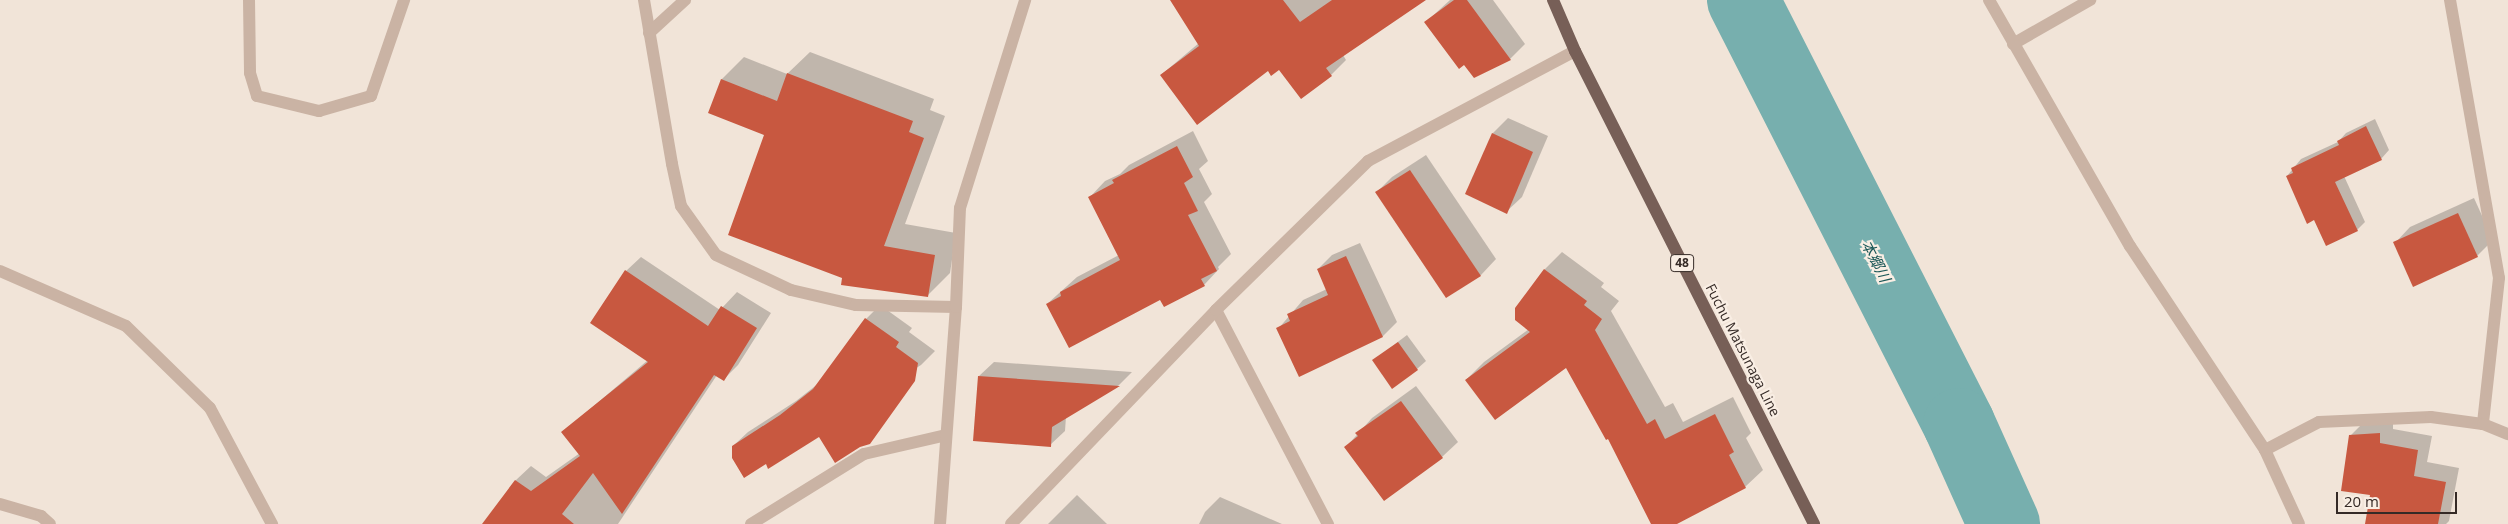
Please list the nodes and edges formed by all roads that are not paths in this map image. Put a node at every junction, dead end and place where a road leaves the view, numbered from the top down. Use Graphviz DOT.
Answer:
graph roads {
  1 [pos="250,0"];
  2 [pos="404,0"];
  3 [pos="644,0"];
  4 [pos="685,0"];
  5 [pos="1025,0"];
  6 [pos="1553,0"];
  7 [pos="1989,0"];
  8 [pos="2090,0"];
  9 [pos="2450,0"];
  10 [pos="650,33"];
  11 [pos="2013,44"];
  12 [pos="1575,51"];
  13 [pos="0,272"];
  14 [pos="956,307"];
  15 [pos="1216,310"];
  16 [pos="2483,424"];
  17 [pos="2508,434"];
  18 [pos="946,435"];
  19 [pos="2265,450"];
  20 [pos="0,504"];
  21 [pos="50,524"];
  22 [pos="272,524"];
  23 [pos="752,524"];
  24 [pos="940,524"];
  25 [pos="1011,524"];
  26 [pos="1328,524"];
  27 [pos="1814,524"];
  28 [pos="2299,524"];
  1 -- 2 [label="street"];
  3 -- 10 [label="street"];
  4 -- 10 [label="street"];
  5 -- 14 [label="street"];
  6 -- 12 [label="main road, Fuchu Matsunaga Line / 48"];
  7 -- 11 [label="street"];
  8 -- 11 [label="street"];
  9 -- 16 [label="street"];
  10 -- 14 [label="street"];
  11 -- 19 [label="street"];
  12 -- 15 [label="street"];
  12 -- 27 [label="main road, Fuchu Matsunaga Line / 48"];
  13 -- 22 [label="street"];
  14 -- 18 [label="street"];
  15 -- 25 [label="street"];
  15 -- 26 [label="street"];
  16 -- 17 [label="street"];
  16 -- 19 [label="street"];
  18 -- 23 [label="street"];
  18 -- 24 [label="street"];
  19 -- 28 [label="street"];
  20 -- 21 [label="street"];
}
